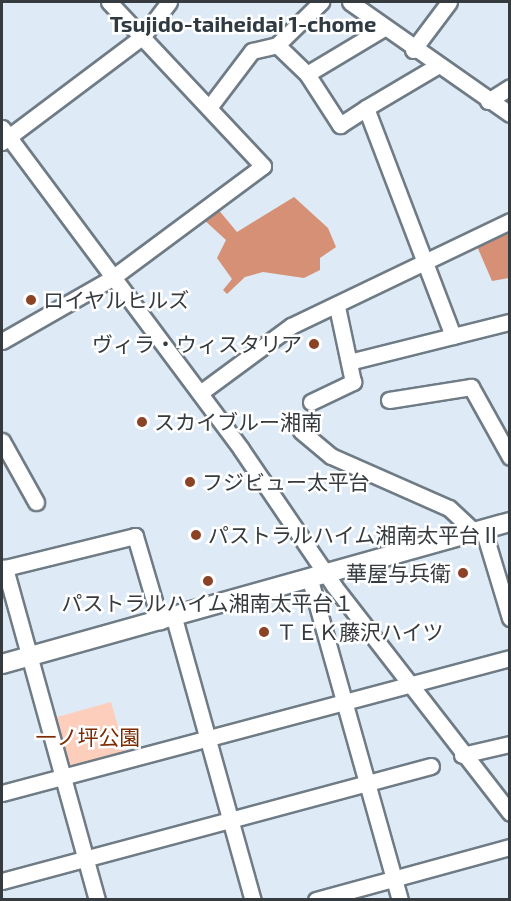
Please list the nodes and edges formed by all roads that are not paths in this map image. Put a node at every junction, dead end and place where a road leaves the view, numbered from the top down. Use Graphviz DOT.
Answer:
graph roads {
  1 [pos="109,2"];
  2 [pos="169,2"];
  3 [pos="321,2"];
  4 [pos="350,2"];
  5 [pos="449,2"];
  6 [pos="384,28"];
  7 [pos="143,36"];
  8 [pos="277,45"];
  9 [pos="413,50"];
  10 [pos="437,66"];
  11 [pos="308,74"];
  12 [pos="510,87"];
  13 [pos="488,101"];
  14 [pos="211,105"];
  15 [pos="366,108"];
  16 [pos="510,114"];
  17 [pos="4,136"];
  18 [pos="510,221"];
  19 [pos="425,260"];
  20 [pos="112,278"];
  21 [pos="337,307"];
  22 [pos="510,322"];
  23 [pos="453,336"];
  24 [pos="2,341"];
  25 [pos="350,362"];
  26 [pos="200,393"];
  27 [pos="389,400"];
  28 [pos="311,402"];
  29 [pos="301,431"];
  30 [pos="2,441"];
  31 [pos="510,457"];
  32 [pos="36,502"];
  33 [pos="510,522"];
  34 [pos="480,533"];
  35 [pos="319,578"];
  36 [pos="510,618"];
  37 [pos="167,620"];
  38 [pos="29,656"];
  39 [pos="510,658"];
  40 [pos="2,664"];
  41 [pos="410,686"];
  42 [pos="344,699"];
  43 [pos="208,736"];
  44 [pos="510,744"];
  45 [pos="462,756"];
  46 [pos="431,766"];
  47 [pos="62,776"];
  48 [pos="368,783"];
  49 [pos="2,792"];
  50 [pos="510,813"];
  51 [pos="231,820"];
  52 [pos="510,847"];
  53 [pos="85,857"];
  54 [pos="395,878"];
  55 [pos="2,881"];
  56 [pos="97,900"];
  57 [pos="254,900"];
  58 [pos="316,900"];
  59 [pos="400,900"];
  1 -- 7 [label="street"];
  2 -- 7 [label="street"];
  3 -- 8 [label="street"];
  4 -- 6 [label="street"];
  5 -- 9 [label="street"];
  6 -- 9 [label="street"];
  6 -- 11 [label="street"];
  7 -- 14 [label="street"];
  7 -- 17 [label="street"];
  8 -- 11 [label="street"];
  8 -- 14 [label="street"];
  9 -- 10 [label="street"];
  10 -- 13 [label="street"];
  10 -- 15 [label="street"];
  11 -- 15 [label="street"];
  12 -- 13 [label="street"];
  13 -- 16 [label="street"];
  14 -- 20 [label="street"];
  15 -- 19 [label="street"];
  17 -- 20 [label="street"];
  18 -- 19 [label="street"];
  19 -- 21 [label="street"];
  19 -- 23 [label="street"];
  20 -- 24 [label="street"];
  20 -- 26 [label="street"];
  21 -- 25 [label="street"];
  21 -- 26 [label="street"];
  22 -- 23 [label="street"];
  23 -- 25 [label="street"];
  25 -- 28 [label="street"];
  26 -- 35 [label="street"];
  27 -- 31 [label="street"];
  29 -- 34 [label="street"];
  30 -- 32 [label="street"];
  33 -- 34 [label="main road"];
  34 -- 35 [label="main road"];
  34 -- 36 [label="street"];
  35 -- 37 [label="main road"];
  35 -- 41 [label="street"];
  35 -- 42 [label="street"];
  37 -- 38 [label="main road"];
  37 -- 38 [label="street"];
  37 -- 43 [label="street"];
  38 -- 40 [label="main road"];
  38 -- 47 [label="street"];
  39 -- 41 [label="street"];
  41 -- 42 [label="street"];
  41 -- 45 [label="street"];
  42 -- 43 [label="street"];
  42 -- 48 [label="street"];
  43 -- 47 [label="street"];
  43 -- 51 [label="street"];
  44 -- 45 [label="street"];
  45 -- 50 [label="street"];
  46 -- 48 [label="street"];
  47 -- 49 [label="street"];
  47 -- 53 [label="street"];
  48 -- 51 [label="street"];
  48 -- 54 [label="street"];
  51 -- 53 [label="street"];
  51 -- 57 [label="street"];
  52 -- 54 [label="street"];
  53 -- 55 [label="street"];
  53 -- 56 [label="street"];
  54 -- 58 [label="street"];
  54 -- 59 [label="street"];
}
